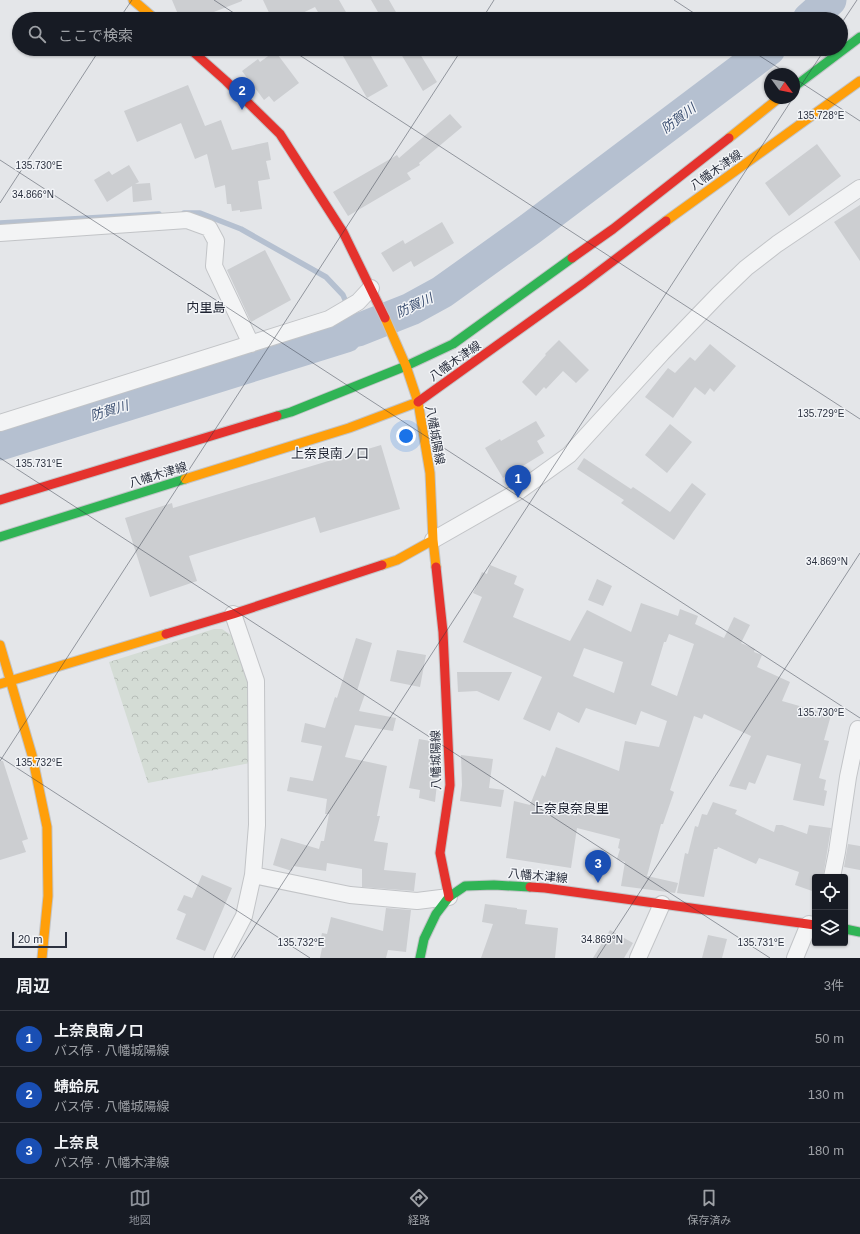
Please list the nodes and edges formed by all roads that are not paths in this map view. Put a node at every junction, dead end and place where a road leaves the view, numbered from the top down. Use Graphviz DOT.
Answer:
graph roads {
  1 [pos="133,0"];
  2 [pos="147,12"];
  3 [pos="860,37"];
  4 [pos="848,46"];
  5 [pos="198,56"];
  6 [pos="835,56"];
  7 [pos="860,81"];
  8 [pos="800,82"];
  9 [pos="772,104"];
  10 [pos="860,188"];
  11 [pos="0,233"];
  12 [pos="371,288"];
  13 [pos="251,344"];
  14 [pos="406,366"];
  15 [pos="418,402"];
  16 [pos="0,423"];
  17 [pos="12,497"];
  18 [pos="0,500"];
  19 [pos="0,506"];
  20 [pos="0,537"];
  21 [pos="433,540"];
  22 [pos="233,614"];
  23 [pos="0,646"];
  24 [pos="10,680"];
  25 [pos="0,684"];
  26 [pos="860,730"];
  27 [pos="833,874"];
  28 [pos="253,875"];
  29 [pos="449,897"];
  30 [pos="662,904"];
  31 [pos="812,924"];
  32 [pos="848,930"];
  33 [pos="860,932"];
  34 [pos="42,958"];
  35 [pos="222,958"];
  36 [pos="420,958"];
  37 [pos="638,958"];
  38 [pos="795,958"];
  1 -- 2 [label="main road"];
  3 -- 4 [label="main road"];
  5 -- 12 [label="main road, 八幡城陽線"];
  6 -- 8 [label="main road"];
  7 -- 15 [label="main road, 八幡木津線"];
  9 -- 14 [label="main road, 八幡木津線"];
  10 -- 21 [label="street"];
  11 -- 13 [label="street"];
  12 -- 13 [label="street"];
  12 -- 14 [label="main road, 八幡城陽線"];
  13 -- 16 [label="street"];
  14 -- 15 [label="main road, 八幡城陽線"];
  14 -- 17 [label="main road, 八幡木津線"];
  15 -- 20 [label="main road, 八幡木津線"];
  15 -- 21 [label="main road, 八幡城陽線"];
  17 -- 18 [label="main road, 八幡木津線"];
  17 -- 19 [label="main road"];
  21 -- 22 [label="main road"];
  21 -- 29 [label="main road, 八幡城陽線"];
  22 -- 24 [label="main road"];
  22 -- 28 [label="street"];
  23 -- 24 [label="main road"];
  24 -- 25 [label="main road"];
  24 -- 34 [label="main road"];
  26 -- 27 [label="street"];
  28 -- 29 [label="street"];
  28 -- 35 [label="street"];
  29 -- 30 [label="main road, 八幡木津線"];
  29 -- 36 [label="main road, 八幡木津線"];
  30 -- 31 [label="main road, 八幡木津線"];
  30 -- 37 [label="street"];
  31 -- 38 [label="street"];
  32 -- 33 [label="main road"];
}
